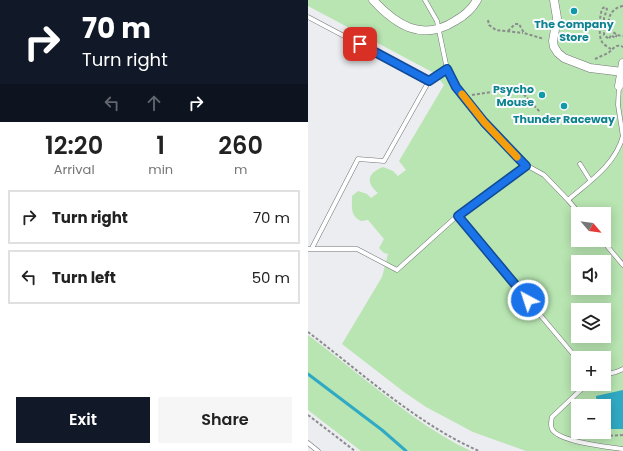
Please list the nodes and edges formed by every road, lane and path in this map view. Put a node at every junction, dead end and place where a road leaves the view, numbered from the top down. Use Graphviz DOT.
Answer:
graph roads {
  1 [pos="373,0"];
  2 [pos="425,0"];
  3 [pos="477,0"];
  4 [pos="554,0"];
  5 [pos="623,6"];
  6 [pos="308,17"];
  7 [pos="488,20"];
  8 [pos="438,29"];
  9 [pos="508,31"];
  10 [pos="524,34"];
  11 [pos="618,35"];
  12 [pos="623,36"];
  13 [pos="553,41"];
  14 [pos="623,47"];
  15 [pos="611,49"];
  16 [pos="623,63"];
  17 [pos="583,65"];
  18 [pos="447,69"];
  19 [pos="622,72"];
  20 [pos="429,81"];
  21 [pos="619,86"];
  22 [pos="465,97"];
  23 [pos="540,112"];
  24 [pos="623,137"];
  25 [pos="618,151"];
  26 [pos="623,154"];
  27 [pos="580,164"];
  28 [pos="526,166"];
  29 [pos="590,180"];
  30 [pos="568,200"];
  31 [pos="574,207"];
  32 [pos="458,216"];
  33 [pos="608,247"];
  34 [pos="310,248"];
  35 [pos="623,265"];
  36 [pos="308,332"];
  37 [pos="571,352"];
  38 [pos="623,369"];
  39 [pos="611,373"];
  40 [pos="579,391"];
  41 [pos="308,415"];
  42 [pos="623,435"];
  43 [pos="611,436"];
  44 [pos="308,443"];
  45 [pos="623,449"];
  46 [pos="318,451"];
  47 [pos="355,451"];
  48 [pos="479,451"];
  1 -- 8 [label="street"];
  2 -- 8 [label="lane"];
  3 -- 8 [label="street"];
  4 -- 13 [label="street"];
  5 -- 11 [label="path"];
  6 -- 20 [label="lane"];
  7 -- 9 [label="path"];
  8 -- 18 [label="lane"];
  9 -- 10 [label="path"];
  9 -- 10 [label="path"];
  10 -- 13 [label="path"];
  11 -- 12 [label="path"];
  11 -- 15 [label="path"];
  13 -- 17 [label="street"];
  14 -- 15 [label="path"];
  15 -- 17 [label="path"];
  16 -- 19 [label="street"];
  17 -- 19 [label="street"];
  18 -- 20 [label="lane"];
  18 -- 22 [label="lane"];
  19 -- 21 [label="street"];
  20 -- 34 [label="lane"];
  21 -- 24 [label="lane"];
  22 -- 23 [label="path"];
  22 -- 28 [label="lane"];
  24 -- 25 [label="lane"];
  25 -- 26 [label="lane"];
  25 -- 29 [label="lane"];
  27 -- 29 [label="lane"];
  28 -- 30 [label="lane"];
  28 -- 32 [label="lane"];
  29 -- 30 [label="lane"];
  30 -- 31 [label="lane"];
  32 -- 34 [label="lane"];
  32 -- 37 [label="lane"];
  33 -- 35 [label="lane"];
  36 -- 48 [label="path"];
  38 -- 39 [label="lane"];
  40 -- 45 [label="lane"];
  41 -- 47 [label="path"];
  42 -- 43 [label="path"];
  44 -- 46 [label="lane"];
}
